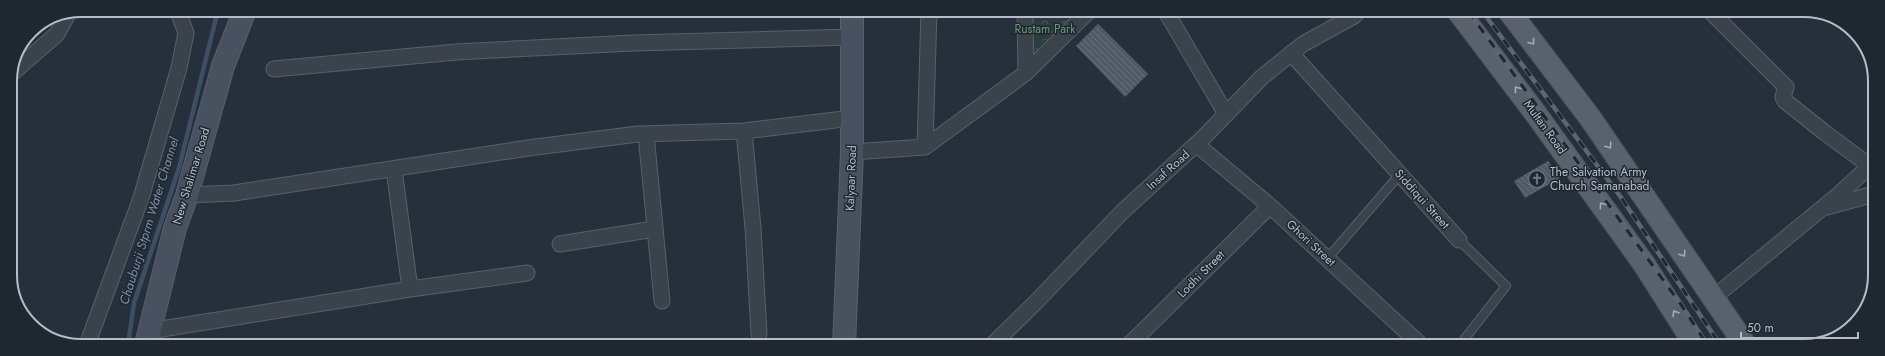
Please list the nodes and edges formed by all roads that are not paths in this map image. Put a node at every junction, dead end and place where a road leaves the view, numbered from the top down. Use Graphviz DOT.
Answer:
graph roads {
  1 [pos="180,17"];
  2 [pos="242,17"];
  3 [pos="852,17"];
  4 [pos="929,17"];
  5 [pos="1025,17"];
  6 [pos="1083,17"];
  7 [pos="1168,17"];
  8 [pos="1352,17"];
  9 [pos="1463,17"];
  10 [pos="1514,17"];
  11 [pos="1716,17"];
  12 [pos="65,19"];
  13 [pos="853,37"];
  14 [pos="1291,53"];
  15 [pos="19,67"];
  16 [pos="274,69"];
  17 [pos="1026,73"];
  18 [pos="1226,114"];
  19 [pos="852,118"];
  20 [pos="744,131"];
  21 [pos="646,134"];
  22 [pos="1196,144"];
  23 [pos="925,147"];
  24 [pos="852,152"];
  25 [pos="1868,161"];
  26 [pos="1868,168"];
  27 [pos="394,169"];
  28 [pos="1400,174"];
  29 [pos="187,195"];
  30 [pos="1868,196"];
  31 [pos="1270,206"];
  32 [pos="1822,208"];
  33 [pos="654,230"];
  34 [pos="1459,240"];
  35 [pos="560,244"];
  36 [pos="1327,259"];
  37 [pos="527,273"];
  38 [pos="410,289"];
  39 [pos="1713,298"];
  40 [pos="662,301"];
  41 [pos="759,334"];
  42 [pos="148,338"];
  43 [pos="89,339"];
  44 [pos="844,339"];
  45 [pos="997,339"];
  46 [pos="1135,339"];
  47 [pos="1414,339"];
  48 [pos="1464,339"];
  49 [pos="1692,339"];
  50 [pos="1741,339"];
  1 -- 43 [label="street"];
  2 -- 29 [label="street, New Shalimar Road"];
  3 -- 13 [label="street, Kalyaar Road"];
  4 -- 23 [label="street"];
  5 -- 17 [label="street"];
  6 -- 17 [label="street"];
  7 -- 18 [label="street"];
  8 -- 14 [label="street, Insaf Road"];
  49 -- 9 [label="main road, Multan Road, one-way"];
  10 -- 39 [label="main road, one-way"];
  11 -- 25 [label="street"];
  12 -- 15 [label="street"];
  13 -- 16 [label="street"];
  13 -- 19 [label="street, Kalyaar Road"];
  14 -- 18 [label="street, Insaf Road"];
  14 -- 28 [label="street, Siddiqui Street"];
  17 -- 23 [label="street"];
  18 -- 22 [label="street, Insaf Road"];
  19 -- 20 [label="street"];
  19 -- 24 [label="street, Kalyaar Road"];
  20 -- 21 [label="street"];
  20 -- 41 [label="street"];
  21 -- 27 [label="street"];
  21 -- 33 [label="street"];
  22 -- 31 [label="street, Ghori Street"];
  22 -- 45 [label="street, Insaf Road"];
  23 -- 24 [label="street"];
  24 -- 44 [label="street, Kalyaar Road"];
  26 -- 32 [label="street"];
  27 -- 29 [label="street"];
  27 -- 38 [label="street"];
  28 -- 34 [label="street, Siddiqui Street"];
  28 -- 36 [label="lane"];
  29 -- 42 [label="street, New Shalimar Road"];
  30 -- 32 [label="street"];
  31 -- 36 [label="street, Ghori Street"];
  31 -- 46 [label="street, Lodhi Street"];
  32 -- 39 [label="street"];
  33 -- 35 [label="street"];
  33 -- 40 [label="street"];
  34 -- 48 [label="lane, Siddiqui Street"];
  36 -- 47 [label="street, Ghori Street"];
  37 -- 38 [label="street"];
  38 -- 42 [label="street"];
  39 -- 50 [label="main road"];
}
